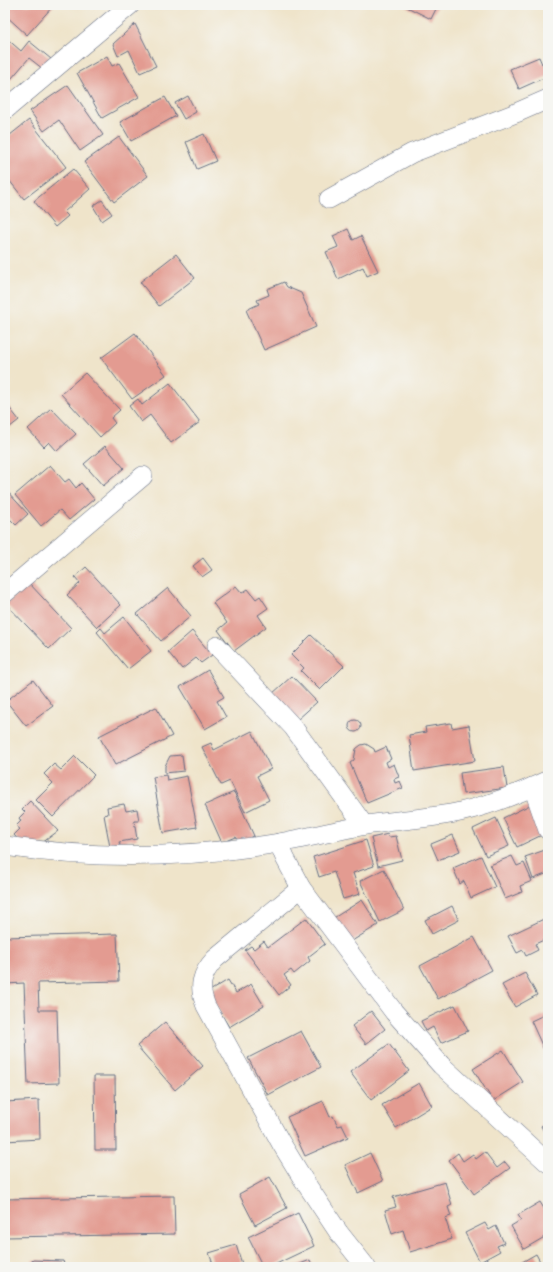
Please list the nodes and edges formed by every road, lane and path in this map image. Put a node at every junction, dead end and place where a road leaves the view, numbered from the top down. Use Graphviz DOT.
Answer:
graph roads {
  1 [pos="130,5"];
  2 [pos="548,99"];
  3 [pos="5,110"];
  4 [pos="329,199"];
  5 [pos="143,476"];
  6 [pos="5,593"];
  7 [pos="217,646"];
  8 [pos="540,783"];
  9 [pos="364,825"];
  10 [pos="548,830"];
  11 [pos="279,843"];
  12 [pos="5,846"];
  13 [pos="300,888"];
  14 [pos="548,1163"];
  15 [pos="366,1267"];
  1 -- 3 [label="street"];
  2 -- 4 [label="street"];
  5 -- 6 [label="street"];
  7 -- 9 [label="street"];
  8 -- 9 [label="street"];
  8 -- 10 [label="street"];
  9 -- 11 [label="street"];
  11 -- 12 [label="street"];
  11 -- 13 [label="street"];
  13 -- 14 [label="street"];
  13 -- 15 [label="street"];
}
